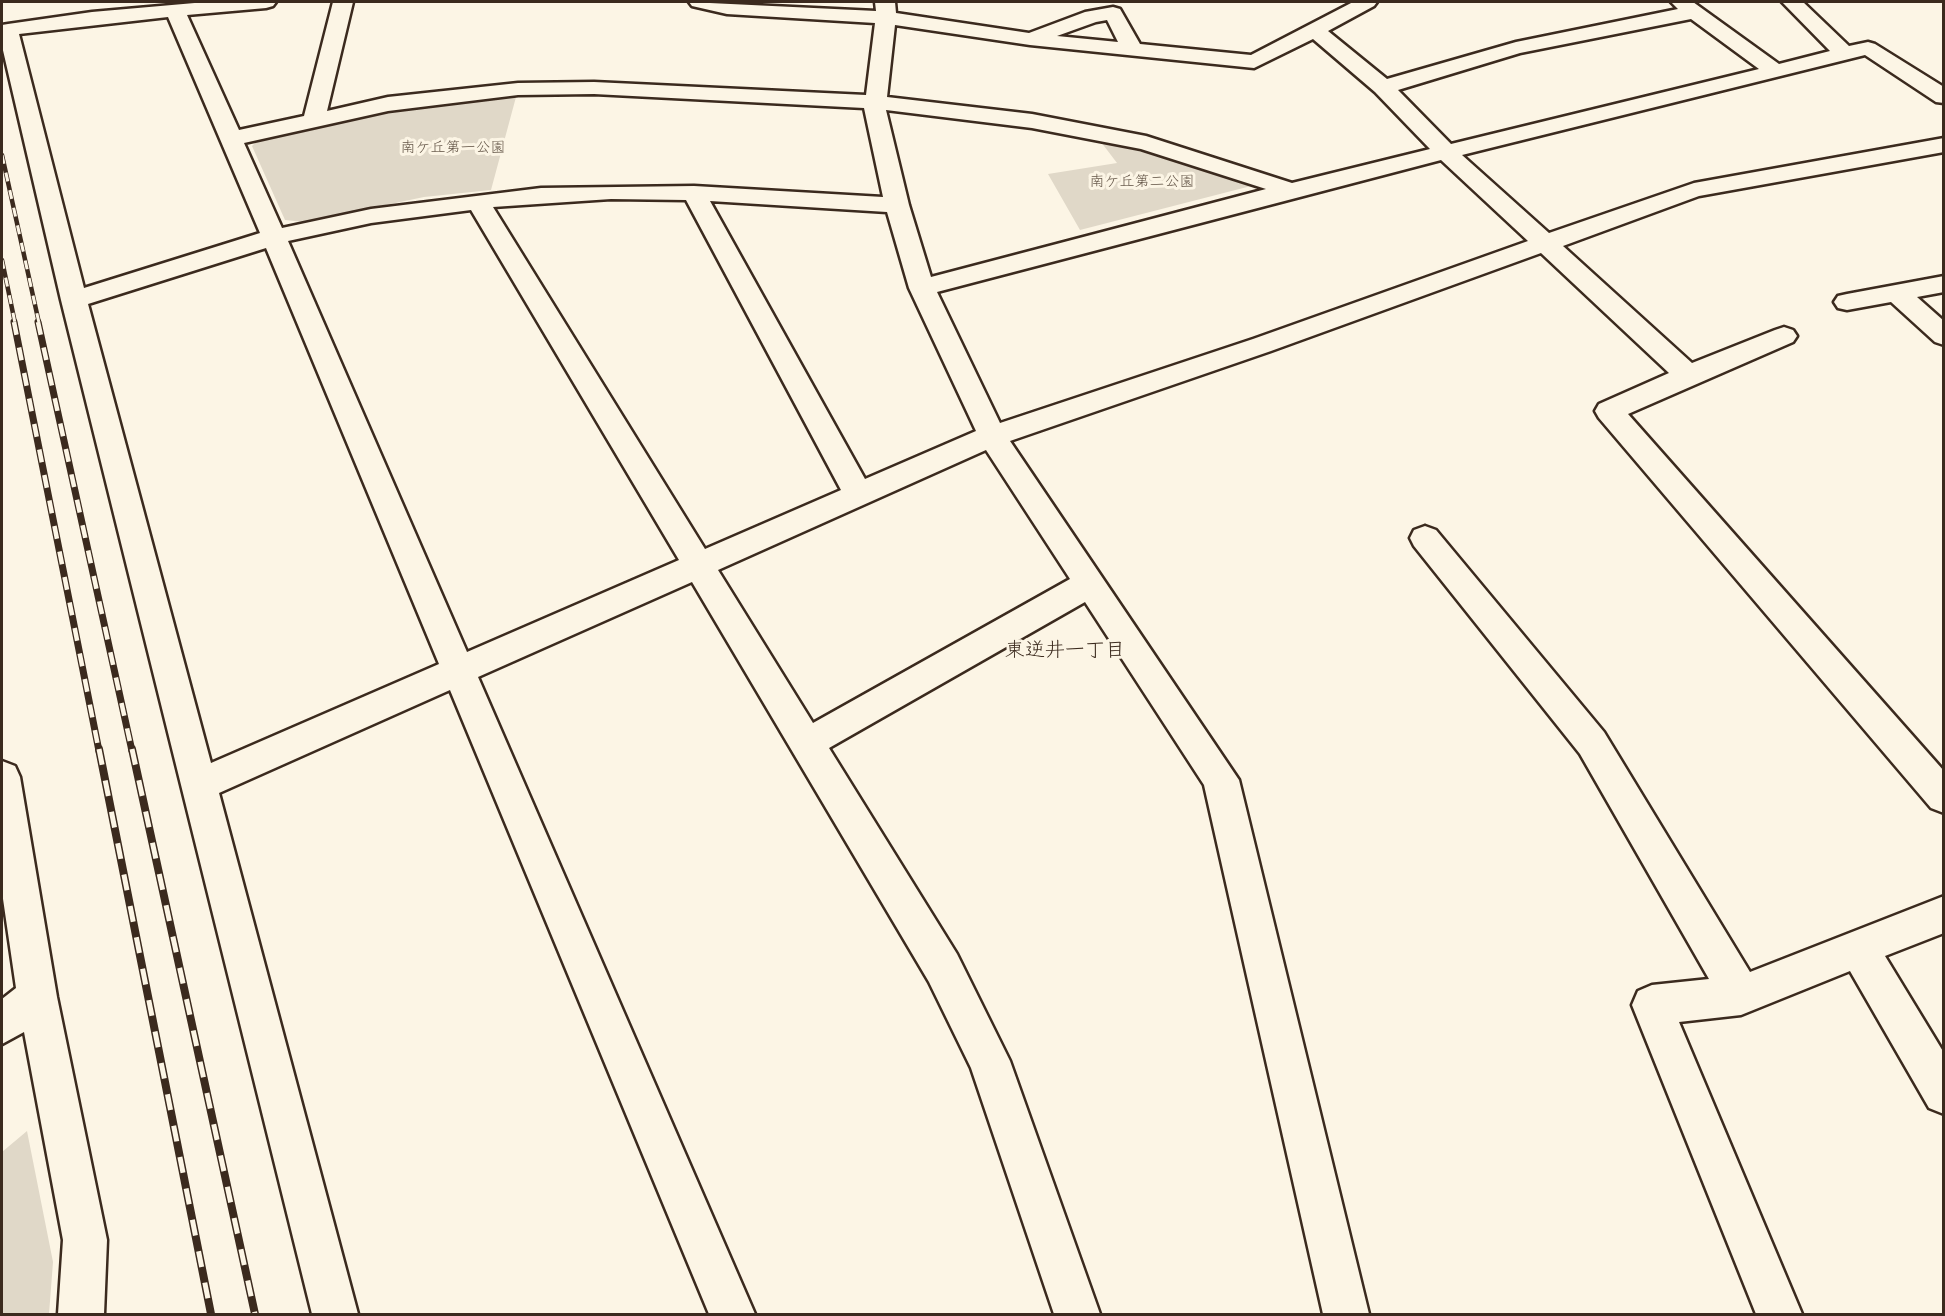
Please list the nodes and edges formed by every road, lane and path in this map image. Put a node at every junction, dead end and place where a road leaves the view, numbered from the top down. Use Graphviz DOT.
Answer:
graph roads {
  1 [pos="266,2"];
  2 [pos="343,2"];
  3 [pos="699,2"];
  4 [pos="1367,2"];
  5 [pos="1792,2"];
  6 [pos="735,5"];
  7 [pos="1687,7"];
  8 [pos="886,10"];
  9 [pos="176,12"];
  10 [pos="1314,30"];
  11 [pos="1030,39"];
  12 [pos="1132,49"];
  13 [pos="1845,54"];
  14 [pos="1778,72"];
  15 [pos="1383,87"];
  16 [pos="1944,98"];
  17 [pos="875,102"];
  18 [pos="314,120"];
  19 [pos="231,140"];
  20 [pos="1944,145"];
  21 [pos="1447,153"];
  22 [pos="1291,190"];
  23 [pos="694,193"];
  24 [pos="478,202"];
  25 [pos="897,205"];
  26 [pos="274,237"];
  27 [pos="1544,244"];
  28 [pos="1944,284"];
  29 [pos="922,288"];
  30 [pos="1897,293"];
  31 [pos="74,300"];
  32 [pos="1846,302"];
  33 [pos="1784,336"];
  34 [pos="1944,336"];
  35 [pos="1688,375"];
  36 [pos="992,436"];
  37 [pos="858,494"];
  38 [pos="1425,538"];
  39 [pos="697,564"];
  40 [pos="1089,584"];
  41 [pos="458,669"];
  42 [pos="806,744"];
  43 [pos="200,784"];
  44 [pos="1944,796"];
  45 [pos="3,800"];
  46 [pos="1944,914"];
  47 [pos="1858,947"];
  48 [pos="1741,995"];
  49 [pos="36,997"];
  50 [pos="2,1024"];
  51 [pos="1944,1093"];
  52 [pos="81,1314"];
  53 [pos="335,1314"];
  54 [pos="732,1314"];
  55 [pos="1077,1314"];
  56 [pos="1346,1314"];
  57 [pos="1779,1314"];
  1 -- 9 [label="street"];
  2 -- 18 [label="street"];
  3 -- 6 [label="street"];
  4 -- 10 [label="street"];
  5 -- 13 [label="street"];
  6 -- 8 [label="street"];
  7 -- 14 [label="street"];
  7 -- 15 [label="street"];
  8 -- 11 [label="street"];
  8 -- 17 [label="street"];
  9 -- 19 [label="street"];
  9 -- 31 [label="street"];
  10 -- 12 [label="street"];
  10 -- 15 [label="street"];
  11 -- 12 [label="street"];
  11 -- 12 [label="street"];
  13 -- 14 [label="street"];
  13 -- 16 [label="street"];
  14 -- 21 [label="street"];
  15 -- 21 [label="street"];
  17 -- 18 [label="street"];
  17 -- 22 [label="street"];
  17 -- 25 [label="street"];
  18 -- 19 [label="street"];
  19 -- 26 [label="street"];
  20 -- 27 [label="street"];
  21 -- 22 [label="street"];
  21 -- 27 [label="street"];
  22 -- 29 [label="street"];
  23 -- 24 [label="street"];
  23 -- 25 [label="street"];
  23 -- 37 [label="street"];
  24 -- 26 [label="street"];
  24 -- 39 [label="street"];
  25 -- 29 [label="street"];
  26 -- 31 [label="street"];
  26 -- 41 [label="street"];
  27 -- 35 [label="street"];
  27 -- 36 [label="street"];
  28 -- 30 [label="street"];
  29 -- 36 [label="street"];
  30 -- 32 [label="street"];
  30 -- 34 [label="street"];
  31 -- 43 [label="street"];
  33 -- 35 [label="street"];
  35 -- 44 [label="street"];
  36 -- 37 [label="street"];
  36 -- 40 [label="street"];
  37 -- 39 [label="street"];
  38 -- 48 [label="street"];
  39 -- 41 [label="street"];
  39 -- 42 [label="street"];
  40 -- 42 [label="street"];
  40 -- 56 [label="street"];
  41 -- 43 [label="street"];
  41 -- 54 [label="street"];
  42 -- 55 [label="street"];
  43 -- 53 [label="street"];
  45 -- 49 [label="street"];
  46 -- 47 [label="street"];
  47 -- 48 [label="street"];
  47 -- 51 [label="street"];
  48 -- 57 [label="street"];
  49 -- 50 [label="street"];
  49 -- 52 [label="street"];
}
